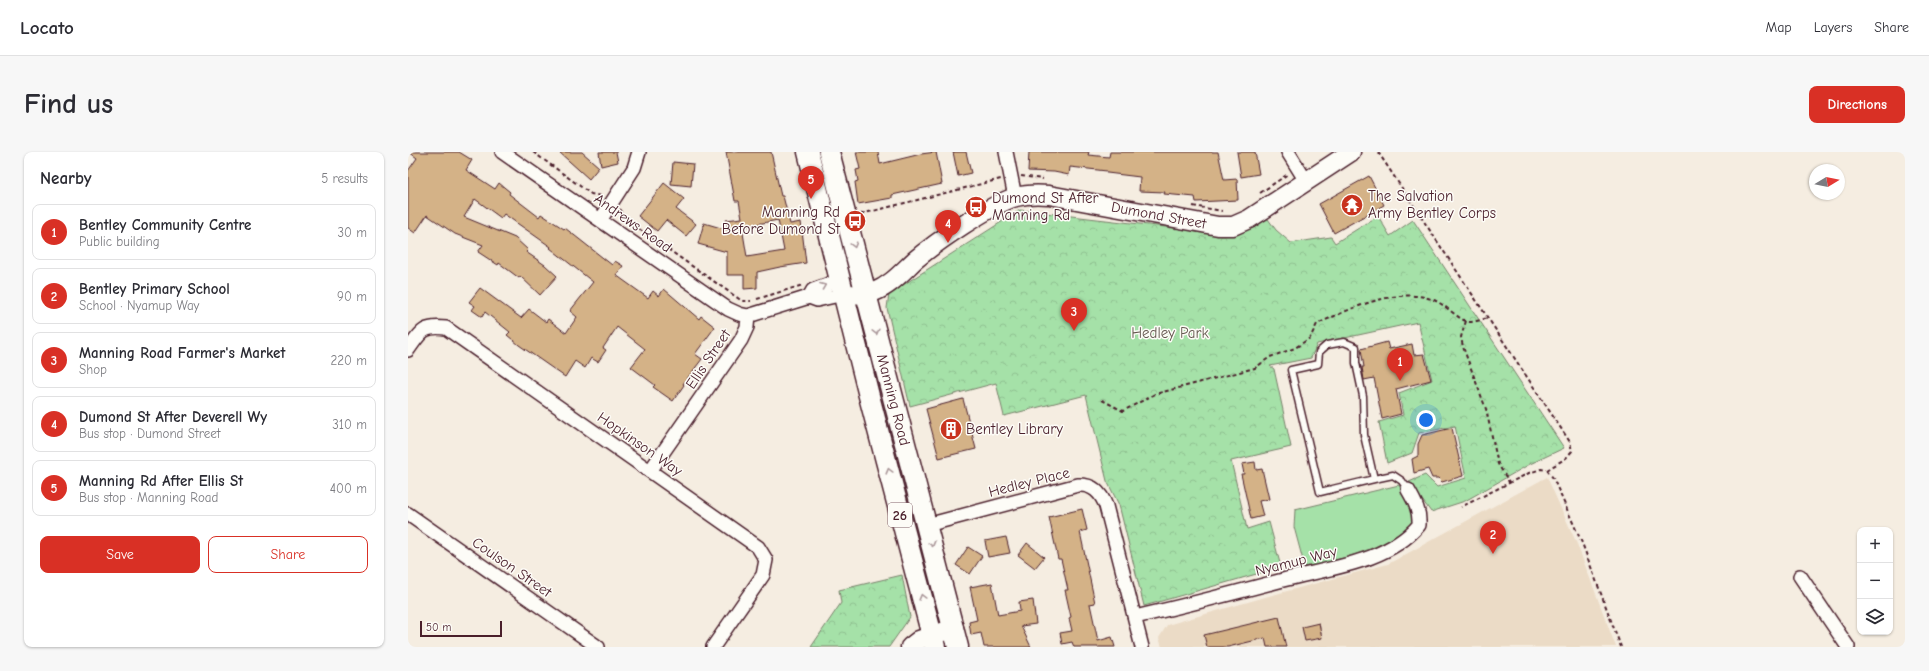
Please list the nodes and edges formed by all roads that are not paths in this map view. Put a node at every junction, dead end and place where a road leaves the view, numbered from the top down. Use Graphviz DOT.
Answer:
graph roads {
  1 [pos="502,152"];
  2 [pos="639,152"];
  3 [pos="808,152"];
  4 [pos="829,152"];
  5 [pos="1006,152"];
  6 [pos="1288,152"];
  7 [pos="1351,152"];
  8 [pos="1306,181"];
  9 [pos="1015,197"];
  10 [pos="600,219"];
  11 [pos="842,287"];
  12 [pos="865,288"];
  13 [pos="748,316"];
  14 [pos="408,350"];
  15 [pos="650,471"];
  16 [pos="1374,479"];
  17 [pos="1408,490"];
  18 [pos="408,514"];
  19 [pos="927,525"];
  20 [pos="1800,576"];
  21 [pos="1135,617"];
  22 [pos="947,641"];
  23 [pos="598,647"];
  24 [pos="713,647"];
  25 [pos="910,647"];
  26 [pos="1142,647"];
  27 [pos="1848,647"];
  1 -- 10 [label="street, Andrews Road"];
  2 -- 10 [label="street"];
  3 -- 11 [label="main road, Manning Road / 26"];
  4 -- 12 [label="main road, Manning Road / 26, one-way"];
  5 -- 9 [label="street"];
  6 -- 8 [label="street"];
  7 -- 8 [label="street, Dumond Street"];
  8 -- 9 [label="street, Dumond Street"];
  9 -- 12 [label="street, Dumond Street"];
  10 -- 13 [label="street, Andrews Road"];
  11 -- 12 [label="street, Dumond Street"];
  11 -- 13 [label="street"];
  22 -- 11 [label="main road, Manning Road / 26, one-way"];
  12 -- 19 [label="main road, Manning Road / 26, one-way"];
  13 -- 15 [label="street, Ellis Street"];
  14 -- 15 [label="street, Hopkinson Way"];
  15 -- 24 [label="street, Hopkinson Way"];
  16 -- 16 [label="lane"];
  16 -- 17 [label="lane"];
  17 -- 21 [label="street, Nyamup Way"];
  18 -- 23 [label="street, Coulson Street"];
  19 -- 21 [label="street, Hedley Place"];
  19 -- 22 [label="main road, Manning Road / 26, one-way"];
  20 -- 27 [label="street"];
  21 -- 26 [label="street, Hedley Place"];
  22 -- 25 [label="street"];
}
